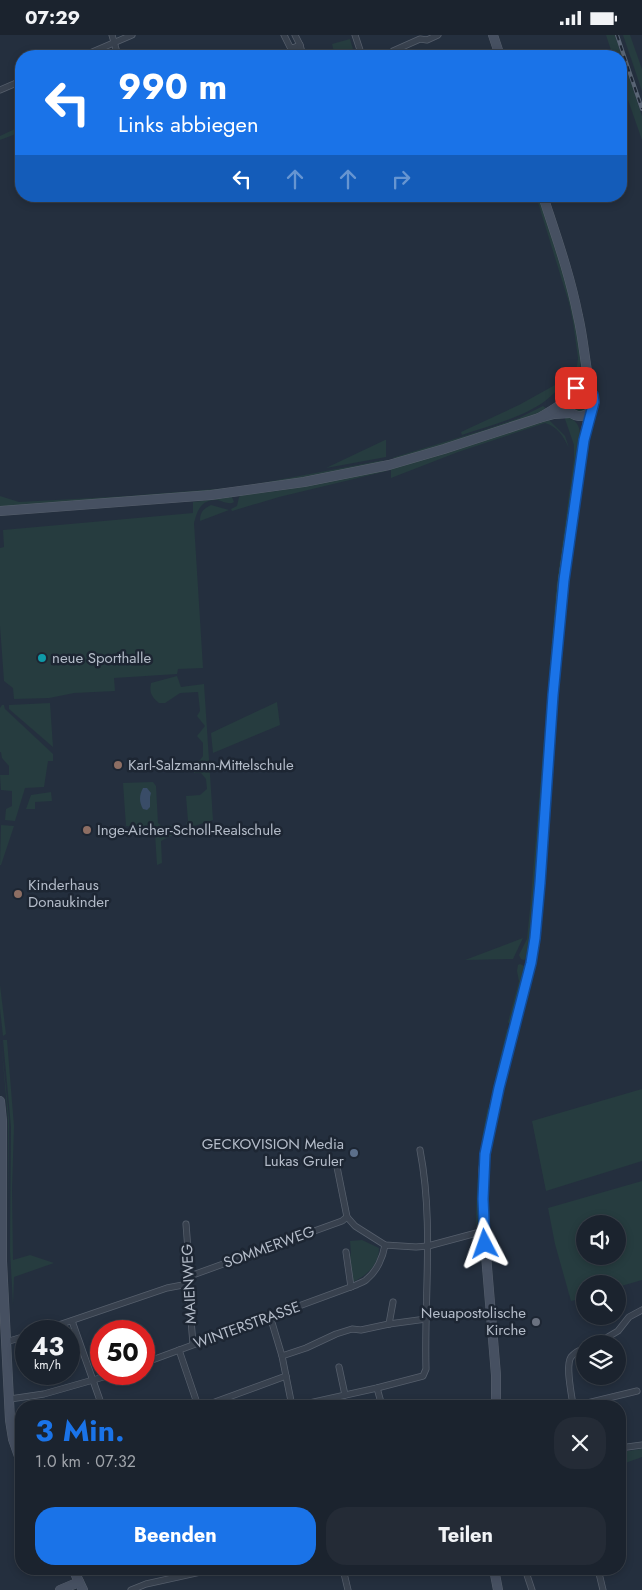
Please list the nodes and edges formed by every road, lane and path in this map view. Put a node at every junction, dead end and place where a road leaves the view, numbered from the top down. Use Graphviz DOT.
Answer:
graph roads {
  1 [pos="112,35"];
  2 [pos="132,35"];
  3 [pos="284,35"];
  4 [pos="295,35"];
  5 [pos="355,35"];
  6 [pos="438,35"];
  7 [pos="494,35"];
  8 [pos="115,43"];
  9 [pos="300,45"];
  10 [pos="98,50"];
  11 [pos="117,50"];
  12 [pos="301,50"];
  13 [pos="360,50"];
  14 [pos="395,50"];
  15 [pos="498,50"];
  16 [pos="15,84"];
  17 [pos="0,90"];
  18 [pos="545,202"];
  19 [pos="585,368"];
  20 [pos="576,388"];
  21 [pos="591,392"];
  22 [pos="565,400"];
  23 [pos="591,411"];
  24 [pos="573,414"];
  25 [pos="539,418"];
  26 [pos="584,440"];
  27 [pos="0,511"];
  28 [pos="0,1101"];
  29 [pos="420,1150"];
  30 [pos="337,1167"];
  31 [pos="347,1217"];
  32 [pos="186,1224"];
  33 [pos="484,1231"];
  34 [pos="385,1245"];
  35 [pos="428,1246"];
  36 [pos="346,1252"];
  37 [pos="190,1276"];
  38 [pos="188,1284"];
  39 [pos="351,1287"];
  40 [pos="393,1302"];
  41 [pos="642,1310"];
  42 [pos="270,1316"];
  43 [pos="426,1319"];
  44 [pos="75,1320"];
  45 [pos="389,1324"];
  46 [pos="611,1335"];
  47 [pos="15,1339"];
  48 [pos="6,1342"];
  49 [pos="80,1343"];
  50 [pos="193,1344"];
  51 [pos="179,1350"];
  52 [pos="576,1351"];
  53 [pos="282,1356"];
  54 [pos="155,1359"];
  55 [pos="339,1367"];
  56 [pos="90,1372"];
  57 [pos="286,1376"];
  58 [pos="90,1381"];
  59 [pos="95,1385"];
  60 [pos="377,1388"];
  61 [pos="637,1391"];
  62 [pos="345,1395"];
  63 [pos="10,1399"];
  64 [pos="100,1400"];
  65 [pos="196,1400"];
  66 [pos="220,1400"];
  67 [pos="291,1400"];
  68 [pos="323,1400"];
  69 [pos="380,1400"];
  70 [pos="496,1400"];
  71 [pos="573,1400"];
  72 [pos="599,1400"];
  73 [pos="15,1443"];
  74 [pos="642,1445"];
  75 [pos="626,1447"];
  76 [pos="187,1575"];
  77 [pos="345,1575"];
  78 [pos="495,1575"];
  79 [pos="527,1575"];
  80 [pos="599,1575"];
  81 [pos="81,1586"];
  82 [pos="60,1590"];
  83 [pos="132,1590"];
  84 [pos="348,1590"];
  85 [pos="498,1590"];
  86 [pos="532,1590"];
  87 [pos="603,1590"];
  1 -- 8 [label="street"];
  2 -- 8 [label="street"];
  3 -- 9 [label="street"];
  4 -- 9 [label="street"];
  5 -- 13 [label="street"];
  6 -- 14 [label="street"];
  7 -- 15 [label="main road"];
  8 -- 10 [label="street"];
  8 -- 11 [label="street"];
  9 -- 12 [label="street"];
  16 -- 17 [label="street"];
  18 -- 19 [label="main road"];
  19 -- 20 [label="main road"];
  19 -- 21 [label="main road"];
  20 -- 21 [label="main road"];
  20 -- 22 [label="main road"];
  21 -- 23 [label="main road"];
  22 -- 24 [label="main road"];
  22 -- 25 [label="main road"];
  23 -- 24 [label="main road"];
  23 -- 26 [label="main road"];
  24 -- 25 [label="main road"];
  24 -- 26 [label="main road"];
  25 -- 27 [label="main road"];
  26 -- 33 [label="main road"];
  28 -- 48 [label="main road"];
  29 -- 35 [label="street"];
  30 -- 31 [label="street"];
  31 -- 34 [label="street"];
  31 -- 37 [label="street, SOMMERWEG"];
  32 -- 37 [label="street, MAIENWEG"];
  33 -- 35 [label="street"];
  33 -- 70 [label="main road"];
  34 -- 35 [label="street"];
  34 -- 39 [label="street, WINTERSTRASSE"];
  35 -- 43 [label="street"];
  36 -- 39 [label="street"];
  37 -- 38 [label="street, MAIENWEG"];
  38 -- 44 [label="street"];
  38 -- 50 [label="street, MAIENWEG"];
  39 -- 42 [label="street, WINTERSTRASSE"];
  40 -- 45 [label="street"];
  41 -- 46 [label="street"];
  42 -- 50 [label="street, WINTERSTRASSE"];
  42 -- 53 [label="street"];
  43 -- 45 [label="street"];
  43 -- 60 [label="street"];
  45 -- 53 [label="street"];
  47 -- 48 [label="street"];
  48 -- 63 [label="main road"];
  49 -- 56 [label="street"];
  50 -- 51 [label="street, WINTERSTRASSE"];
  51 -- 54 [label="street, WINTERSTRASSE"];
  51 -- 65 [label="street"];
  52 -- 71 [label="street"];
  53 -- 57 [label="street"];
  55 -- 62 [label="street"];
  57 -- 66 [label="street"];
  57 -- 67 [label="street"];
  58 -- 63 [label="street"];
  59 -- 64 [label="street"];
  60 -- 62 [label="street"];
  60 -- 69 [label="street"];
  61 -- 72 [label="street"];
  62 -- 68 [label="street"];
  63 -- 73 [label="main road"];
  74 -- 75 [label="street"];
  76 -- 83 [label="street"];
  77 -- 84 [label="street"];
  78 -- 85 [label="main road"];
  79 -- 86 [label="street"];
  80 -- 87 [label="street"];
  81 -- 82 [label="main road"];
}
